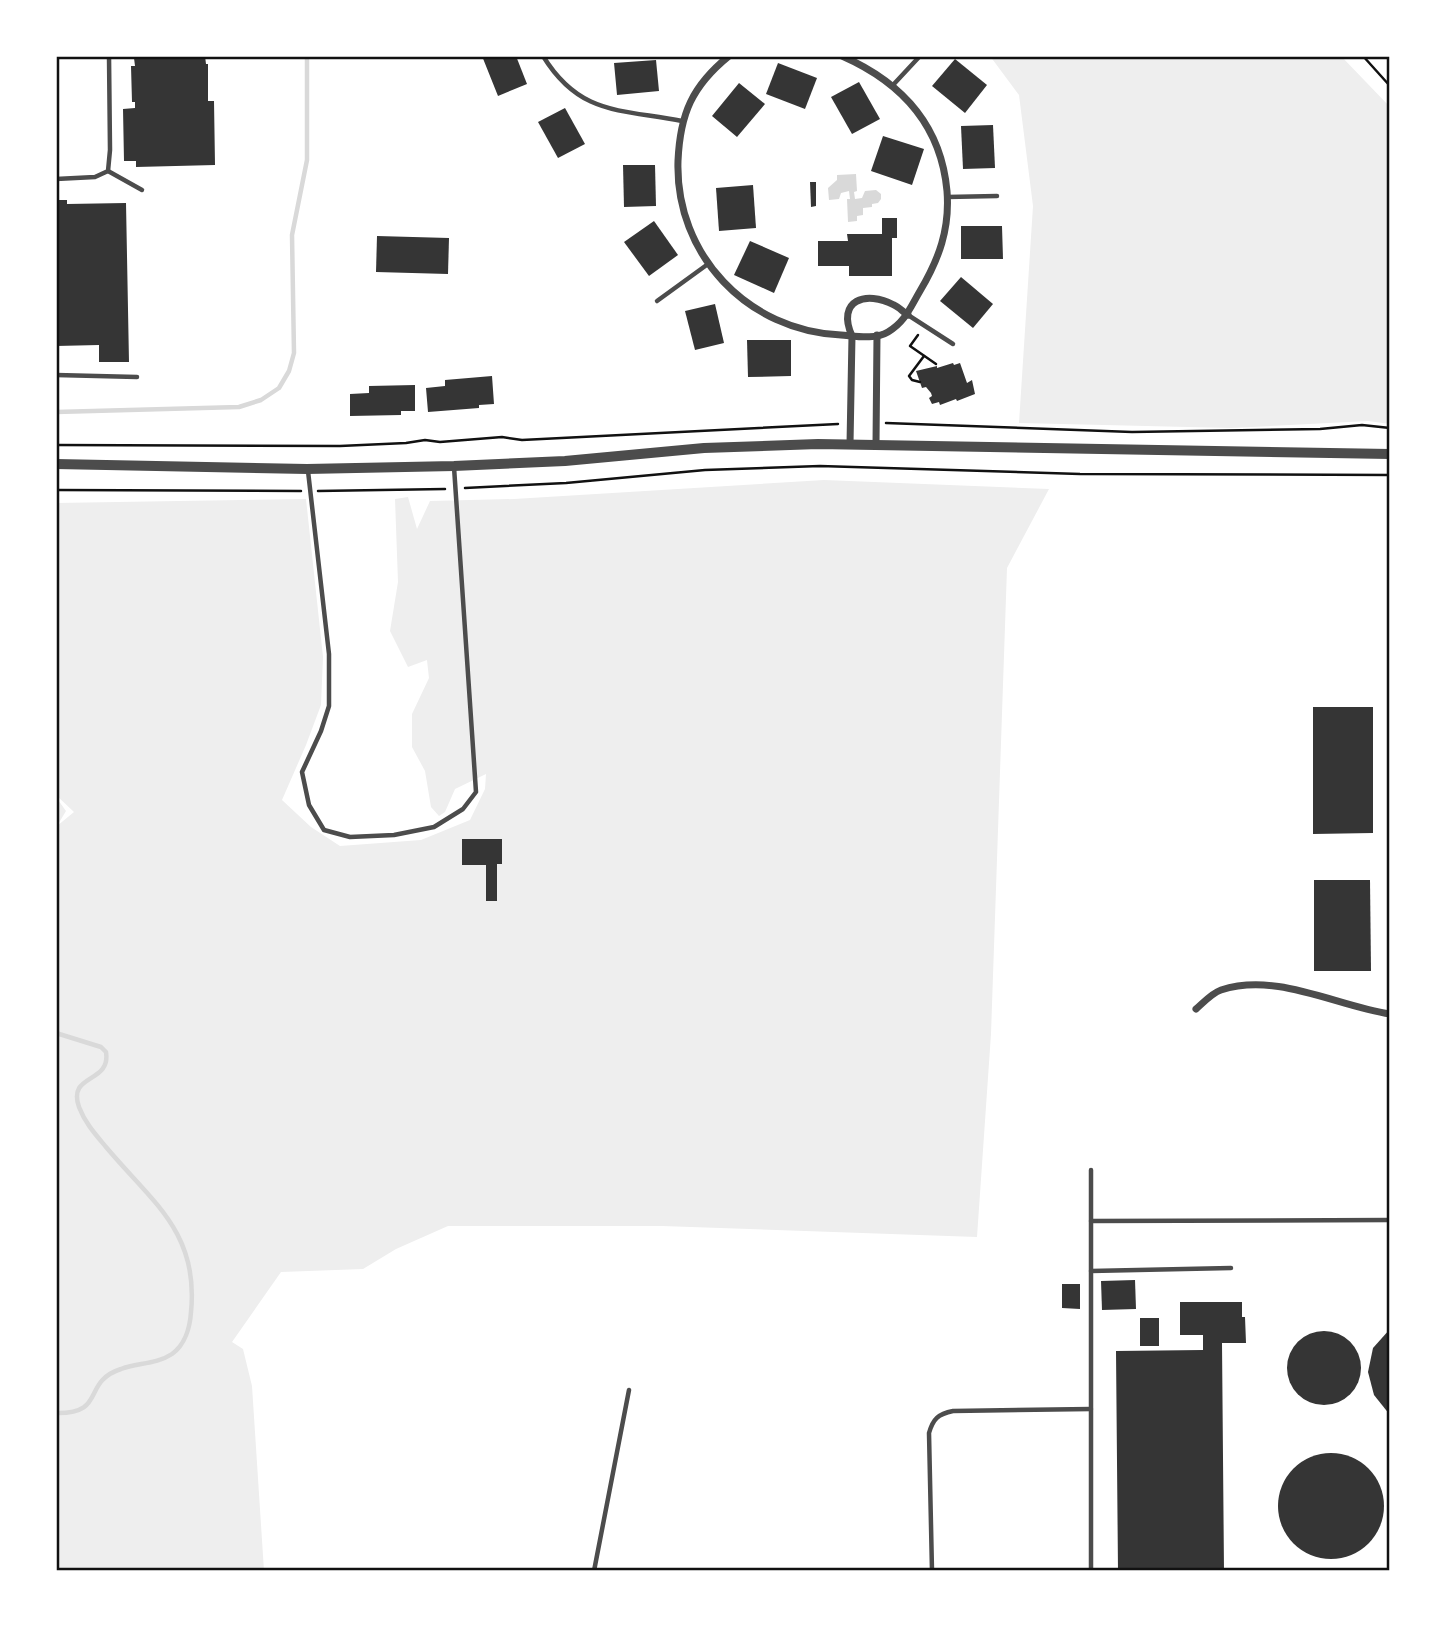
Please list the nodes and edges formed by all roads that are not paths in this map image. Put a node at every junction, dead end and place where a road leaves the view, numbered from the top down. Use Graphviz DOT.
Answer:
graph roads {
  1 [pos="109,56"];
  2 [pos="543,56"];
  3 [pos="729,56"];
  4 [pos="842,56"];
  5 [pos="920,56"];
  6 [pos="893,85"];
  7 [pos="682,121"];
  8 [pos="108,171"];
  9 [pos="56,179"];
  10 [pos="142,190"];
  11 [pos="997,196"];
  12 [pos="947,197"];
  13 [pos="708,264"];
  14 [pos="657,301"];
  15 [pos="908,315"];
  16 [pos="877,335"];
  17 [pos="852,336"];
  18 [pos="953,344"];
  19 [pos="56,375"];
  20 [pos="137,377"];
  21 [pos="850,444"];
  22 [pos="876,444"];
  23 [pos="1390,454"];
  24 [pos="56,464"];
  25 [pos="454,466"];
  26 [pos="307,468"];
  27 [pos="1196,1009"];
  28 [pos="1389,1012"];
  29 [pos="1091,1170"];
  30 [pos="1390,1220"];
  31 [pos="1091,1221"];
  32 [pos="1231,1268"];
  33 [pos="1091,1270"];
  34 [pos="629,1390"];
  35 [pos="1091,1409"];
  36 [pos="594,1571"];
  37 [pos="932,1571"];
  38 [pos="1091,1571"];
  1 -- 8 [label="lane"];
  2 -- 7 [label="lane"];
  3 -- 7 [label="street"];
  4 -- 6 [label="street"];
  5 -- 6 [label="lane"];
  6 -- 12 [label="street"];
  7 -- 13 [label="street"];
  8 -- 9 [label="lane"];
  8 -- 10 [label="lane"];
  11 -- 12 [label="lane"];
  12 -- 15 [label="street"];
  13 -- 14 [label="lane"];
  13 -- 17 [label="street"];
  15 -- 16 [label="street"];
  15 -- 17 [label="street"];
  15 -- 18 [label="lane"];
  16 -- 17 [label="street"];
  16 -- 22 [label="street"];
  17 -- 21 [label="street"];
  19 -- 20 [label="lane"];
  21 -- 22 [label="street"];
  21 -- 25 [label="street"];
  22 -- 23 [label="street"];
  24 -- 26 [label="street"];
  25 -- 26 [label="street"];
  25 -- 26 [label="lane"];
  27 -- 28 [label="street"];
  29 -- 31 [label="lane"];
  30 -- 31 [label="lane"];
  31 -- 33 [label="lane"];
  32 -- 33 [label="lane"];
  33 -- 35 [label="lane"];
  34 -- 36 [label="lane"];
  35 -- 37 [label="lane"];
  35 -- 38 [label="lane"];
}
